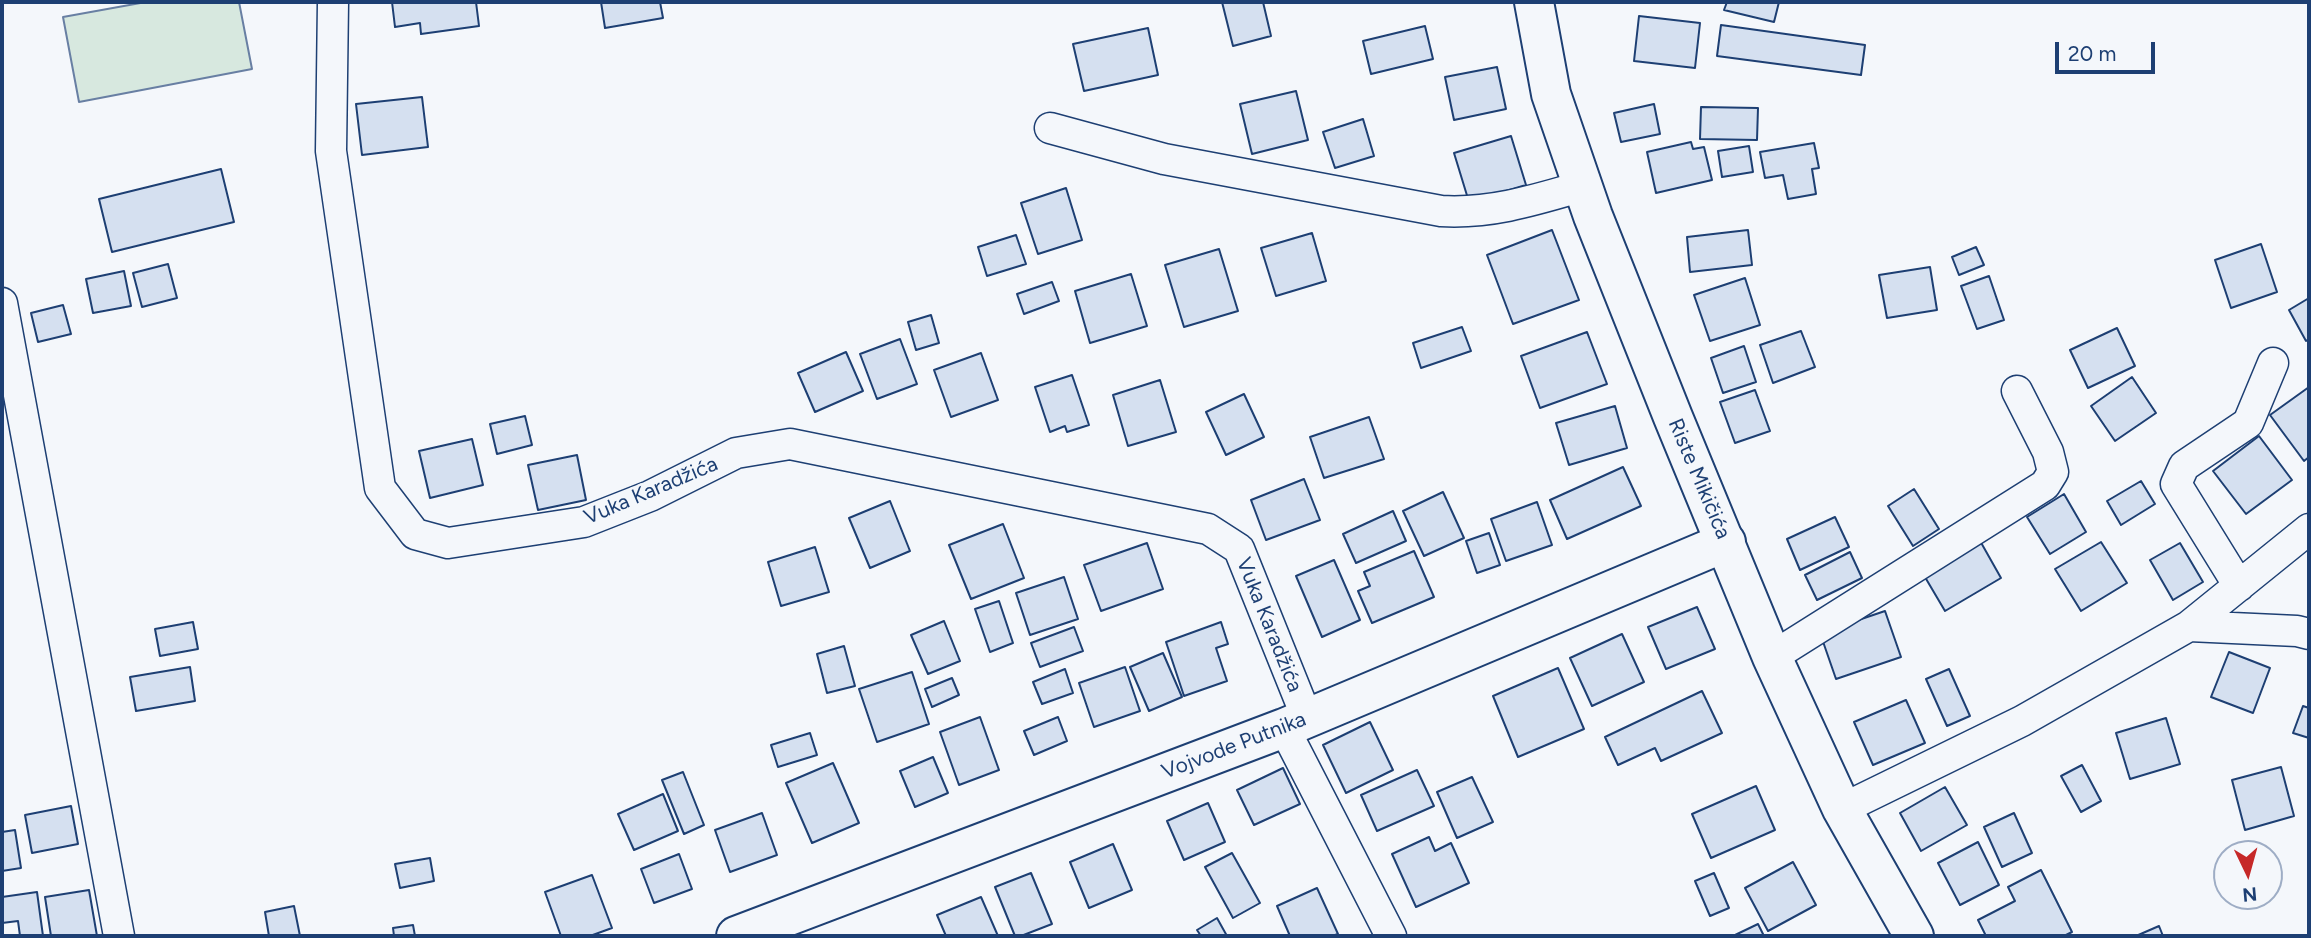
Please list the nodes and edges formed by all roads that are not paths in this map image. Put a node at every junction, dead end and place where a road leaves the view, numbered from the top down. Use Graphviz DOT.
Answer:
graph roads {
  1 [pos="333,2"];
  2 [pos="1534,2"];
  3 [pos="1050,128"];
  4 [pos="1583,187"];
  5 [pos="2,303"];
  6 [pos="2273,363"];
  7 [pos="2017,391"];
  8 [pos="2309,528"];
  9 [pos="1726,542"];
  10 [pos="2239,586"];
  11 [pos="2189,626"];
  12 [pos="2309,634"];
  13 [pos="1772,657"];
  14 [pos="1296,723"];
  15 [pos="1843,809"];
  16 [pos="119,936"];
  17 [pos="736,936"];
  18 [pos="1391,936"];
  19 [pos="1914,936"];
  1 -- 14 [label="street, Vuka Karadžića"];
  2 -- 4 [label="street, Riste Mikičića"];
  3 -- 4 [label="street"];
  4 -- 9 [label="street, Riste Mikičića"];
  5 -- 16 [label="street"];
  6 -- 10 [label="street"];
  7 -- 13 [label="street"];
  8 -- 10 [label="street"];
  9 -- 13 [label="street, Riste Mikičića"];
  9 -- 14 [label="street, Vojvode Putnika"];
  10 -- 11 [label="street"];
  11 -- 12 [label="street"];
  11 -- 15 [label="street"];
  13 -- 15 [label="street, Riste Mikičića"];
  14 -- 17 [label="street, Vojvode Putnika"];
  14 -- 18 [label="street, Vuka Karadžića"];
  15 -- 19 [label="street, Riste Mikičića"];
}
